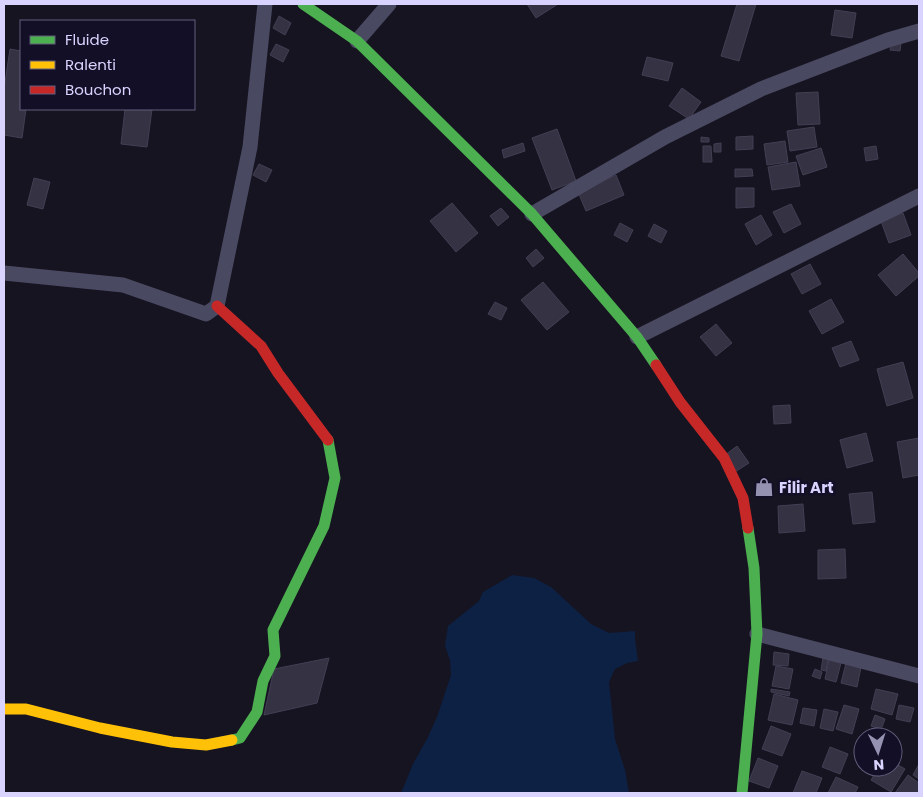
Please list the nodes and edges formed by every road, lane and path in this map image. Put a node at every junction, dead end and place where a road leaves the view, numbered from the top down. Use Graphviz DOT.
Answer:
graph roads {
  1 [pos="265,4"];
  2 [pos="303,4"];
  3 [pos="389,4"];
  4 [pos="919,30"];
  5 [pos="357,41"];
  6 [pos="919,196"];
  7 [pos="532,214"];
  8 [pos="4,273"];
  9 [pos="217,306"];
  10 [pos="637,337"];
  11 [pos="757,634"];
  12 [pos="919,676"];
  13 [pos="4,710"];
  14 [pos="742,793"];
  1 -- 9 [label="street"];
  2 -- 5 [label="street"];
  3 -- 5 [label="street"];
  4 -- 7 [label="street"];
  5 -- 7 [label="street"];
  6 -- 10 [label="street"];
  7 -- 10 [label="street"];
  8 -- 9 [label="street"];
  9 -- 13 [label="street"];
  10 -- 11 [label="street"];
  11 -- 12 [label="street"];
  11 -- 14 [label="street"];
}
